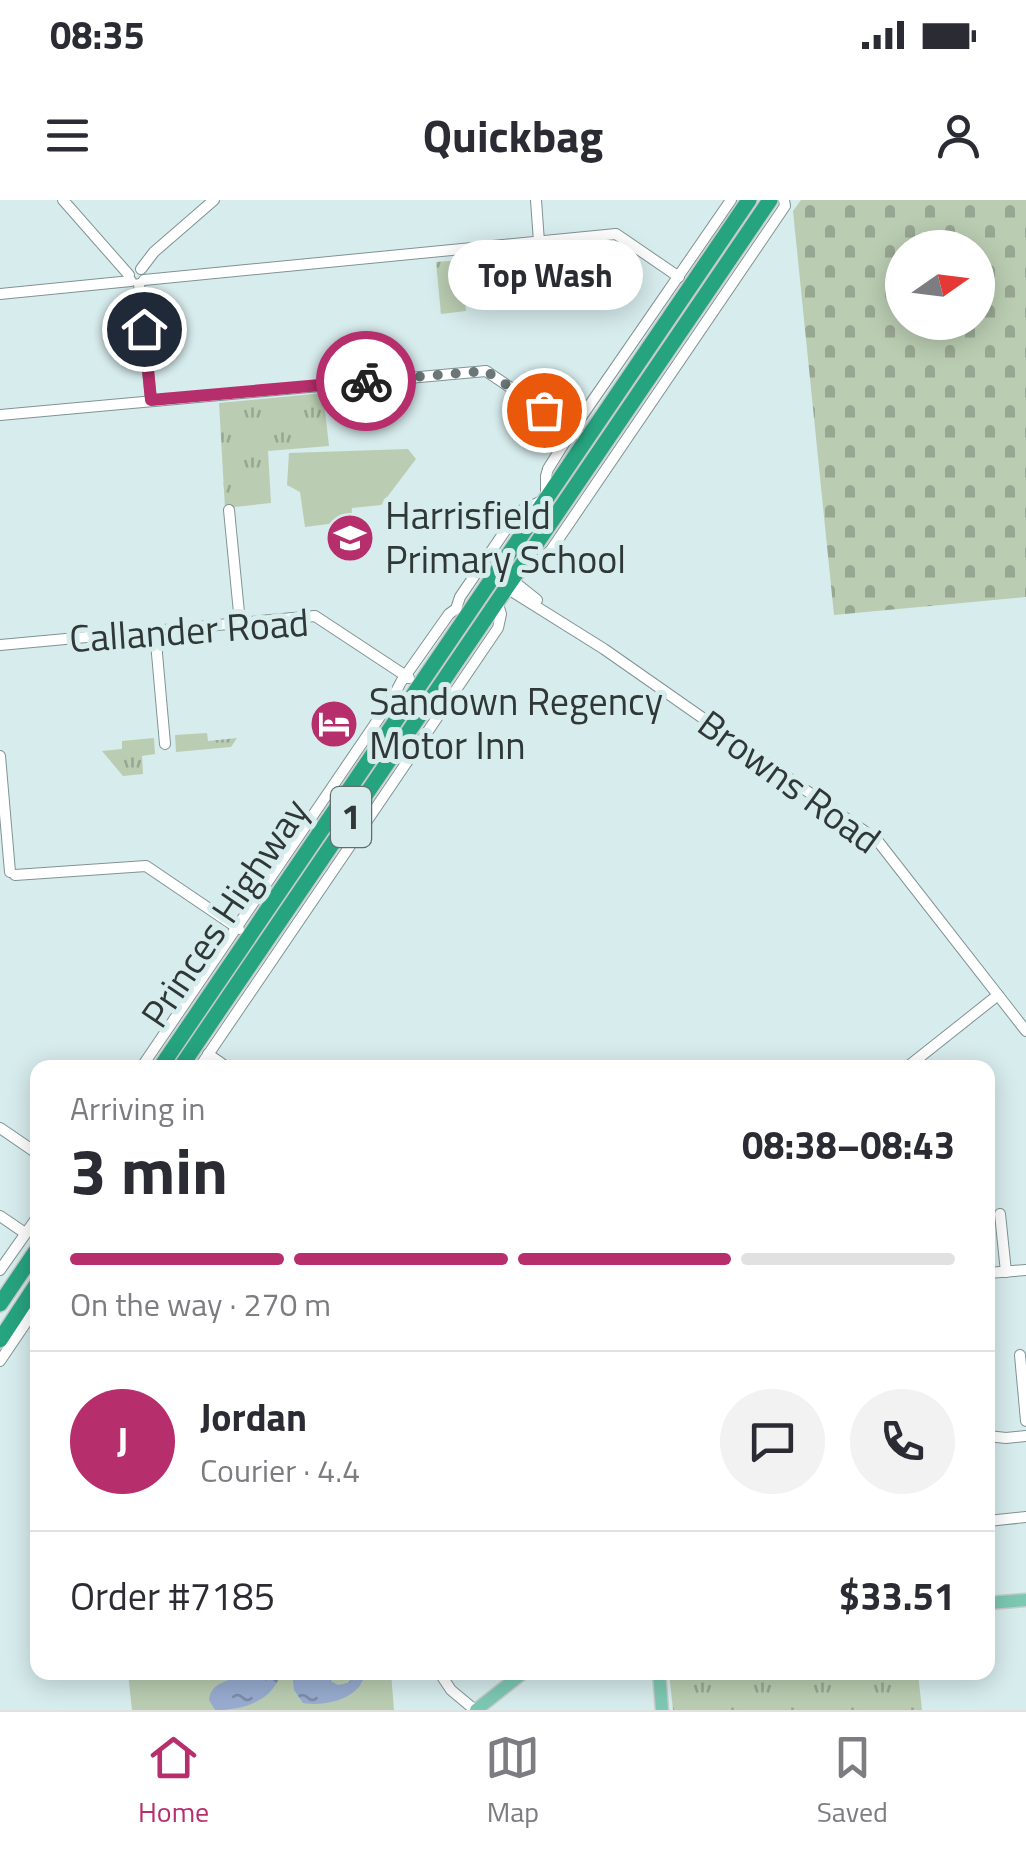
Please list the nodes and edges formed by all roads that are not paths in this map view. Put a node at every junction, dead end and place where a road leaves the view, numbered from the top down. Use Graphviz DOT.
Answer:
graph roads {
  1 [pos="63,200"];
  2 [pos="214,200"];
  3 [pos="536,200"];
  4 [pos="731,200"];
  5 [pos="749,200"];
  6 [pos="780,202"];
  7 [pos="540,242"];
  8 [pos="678,276"];
  9 [pos="137,278"];
  10 [pos="0,294"];
  11 [pos="151,400"];
  12 [pos="0,415"];
  13 [pos="580,434"];
  14 [pos="600,449"];
  15 [pos="581,463"];
  16 [pos="546,500"];
  17 [pos="229,510"];
  18 [pos="522,562"];
  19 [pos="498,580"];
  20 [pos="240,623"];
  21 [pos="155,631"];
  22 [pos="0,645"];
  23 [pos="412,681"];
  24 [pos="165,744"];
  25 [pos="0,756"];
  26 [pos="325,855"];
  27 [pos="8,875"];
  28 [pos="243,932"];
  29 [pos="998,996"];
  30 [pos="1026,1031"];
  31 [pos="208,1054"];
  32 [pos="147,1060"];
  33 [pos="165,1060"];
  34 [pos="185,1060"];
  35 [pos="204,1060"];
  36 [pos="217,1060"];
  37 [pos="916,1060"];
  38 [pos="0,1128"];
  39 [pos="30,1149"];
  40 [pos="1000,1214"];
  41 [pos="0,1216"];
  42 [pos="30,1226"];
  43 [pos="25,1233"];
  44 [pos="30,1260"];
  45 [pos="0,1270"];
  46 [pos="1026,1270"];
  47 [pos="1006,1272"];
  48 [pos="995,1273"];
  49 [pos="30,1294"];
  50 [pos="0,1304"];
  51 [pos="30,1318"];
  52 [pos="0,1340"];
  53 [pos="1020,1355"];
  54 [pos="0,1361"];
  55 [pos="1026,1421"];
  56 [pos="1026,1436"];
  57 [pos="995,1437"];
  58 [pos="1026,1517"];
  59 [pos="995,1520"];
  60 [pos="1026,1600"];
  61 [pos="995,1602"];
  62 [pos="444,1680"];
  63 [pos="514,1680"];
  64 [pos="660,1680"];
  65 [pos="498,1692"];
  66 [pos="475,1710"];
  67 [pos="484,1710"];
  68 [pos="662,1710"];
  1 -- 9 [label="street"];
  2 -- 9 [label="street"];
  3 -- 7 [label="street"];
  4 -- 8 [label="street"];
  5 -- 13 [label="highway, Princes Highway / 1"];
  6 -- 14 [label="highway, Princes Highway / 1"];
  6 -- 18 [label="street"];
  7 -- 8 [label="street"];
  7 -- 9 [label="street"];
  8 -- 13 [label="street"];
  9 -- 10 [label="street"];
  9 -- 11 [label="street"];
  11 -- 12 [label="street"];
  11 -- 13 [label="street"];
  13 -- 14 [label="highway"];
  13 -- 15 [label="highway, Princes Highway / 1"];
  13 -- 16 [label="street"];
  14 -- 15 [label="highway, Princes Highway / 1"];
  15 -- 16 [label="highway, Princes Highway / 1"];
  15 -- 18 [label="highway, Princes Highway / 1"];
  16 -- 19 [label="highway, Princes Highway / 1"];
  17 -- 20 [label="street"];
  18 -- 19 [label="highway, Princes Highway / 1"];
  19 -- 23 [label="highway, Princes Highway / 1"];
  19 -- 26 [label="highway, Princes Highway / 1"];
  19 -- 29 [label="street, Browns Road"];
  19 -- 31 [label="street"];
  20 -- 21 [label="street, Callander Road"];
  20 -- 23 [label="street, Callander Road"];
  21 -- 22 [label="street, Callander Road"];
  21 -- 24 [label="street"];
  23 -- 28 [label="street"];
  23 -- 28 [label="highway, Princes Highway / 1"];
  25 -- 27 [label="street"];
  26 -- 28 [label="highway"];
  26 -- 34 [label="highway, Princes Highway / 1"];
  27 -- 28 [label="street"];
  28 -- 32 [label="street"];
  28 -- 33 [label="highway, Princes Highway / 1"];
  29 -- 30 [label="street, Browns Road"];
  29 -- 37 [label="street"];
  31 -- 35 [label="street"];
  31 -- 36 [label="street"];
  38 -- 39 [label="street"];
  40 -- 47 [label="street"];
  41 -- 43 [label="street"];
  42 -- 43 [label="street"];
  43 -- 45 [label="street"];
  44 -- 50 [label="highway"];
  46 -- 47 [label="street"];
  47 -- 48 [label="street"];
  49 -- 52 [label="highway"];
  51 -- 54 [label="street"];
  53 -- 55 [label="street"];
  56 -- 57 [label="street"];
  58 -- 59 [label="street"];
  60 -- 61 [label="main road"];
  62 -- 66 [label="street"];
  63 -- 65 [label="main road"];
  64 -- 68 [label="main road"];
  65 -- 66 [label="main road"];
  65 -- 67 [label="main road"];
}
